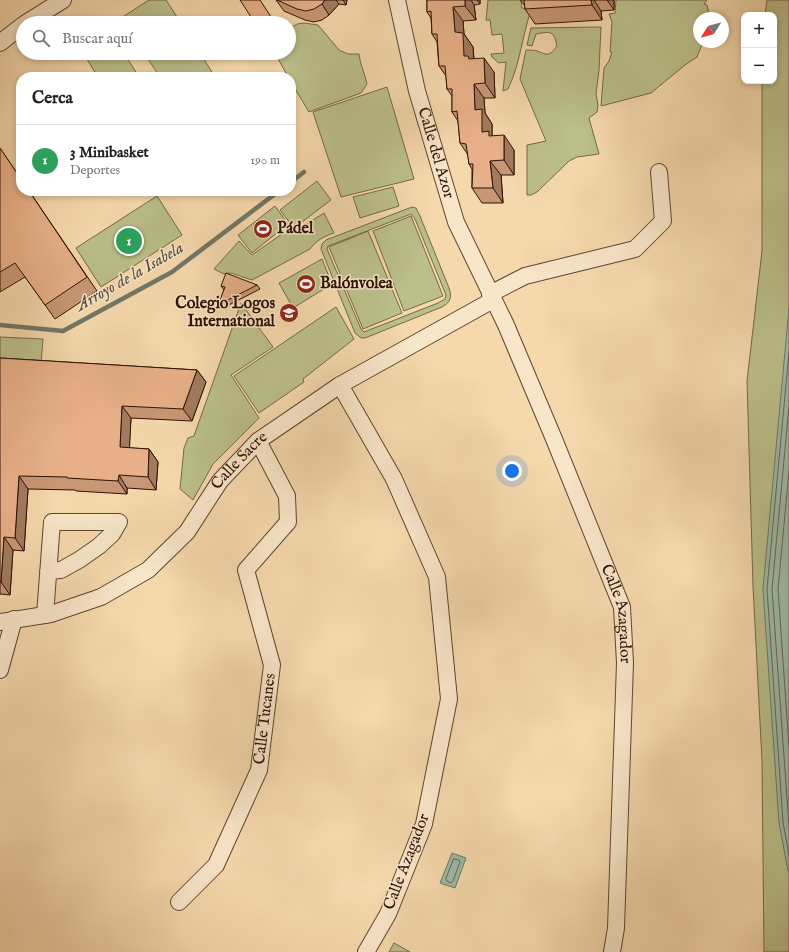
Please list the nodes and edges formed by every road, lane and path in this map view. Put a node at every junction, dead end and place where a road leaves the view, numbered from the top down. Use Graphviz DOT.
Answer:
graph roads {
  1 [pos="63,0"];
  2 [pos="397,0"];
  3 [pos="37,16"];
  4 [pos="16,30"];
  5 [pos="0,43"];
  6 [pos="659,172"];
  7 [pos="492,297"];
  8 [pos="340,385"];
  9 [pos="258,441"];
  10 [pos="48,571"];
  11 [pos="44,615"];
  12 [pos="7,620"];
  13 [pos="0,670"];
  14 [pos="179,902"];
  15 [pos="366,952"];
  16 [pos="612,952"];
  1 -- 3 [label="street"];
  2 -- 7 [label="street, Calle del Azor"];
  4 -- 5 [label="street"];
  6 -- 7 [label="street, Calle Sacre"];
  7 -- 8 [label="street, Calle Sacre"];
  7 -- 16 [label="street, Calle Azagador"];
  8 -- 9 [label="street, Calle Sacre"];
  8 -- 15 [label="street, Calle Azagador"];
  9 -- 11 [label="street, Calle Sacre"];
  9 -- 14 [label="street, Calle Tucanes"];
  10 -- 10 [label="street"];
  10 -- 11 [label="street"];
  11 -- 12 [label="street, Calle Sacre"];
  12 -- 13 [label="street"];
}
